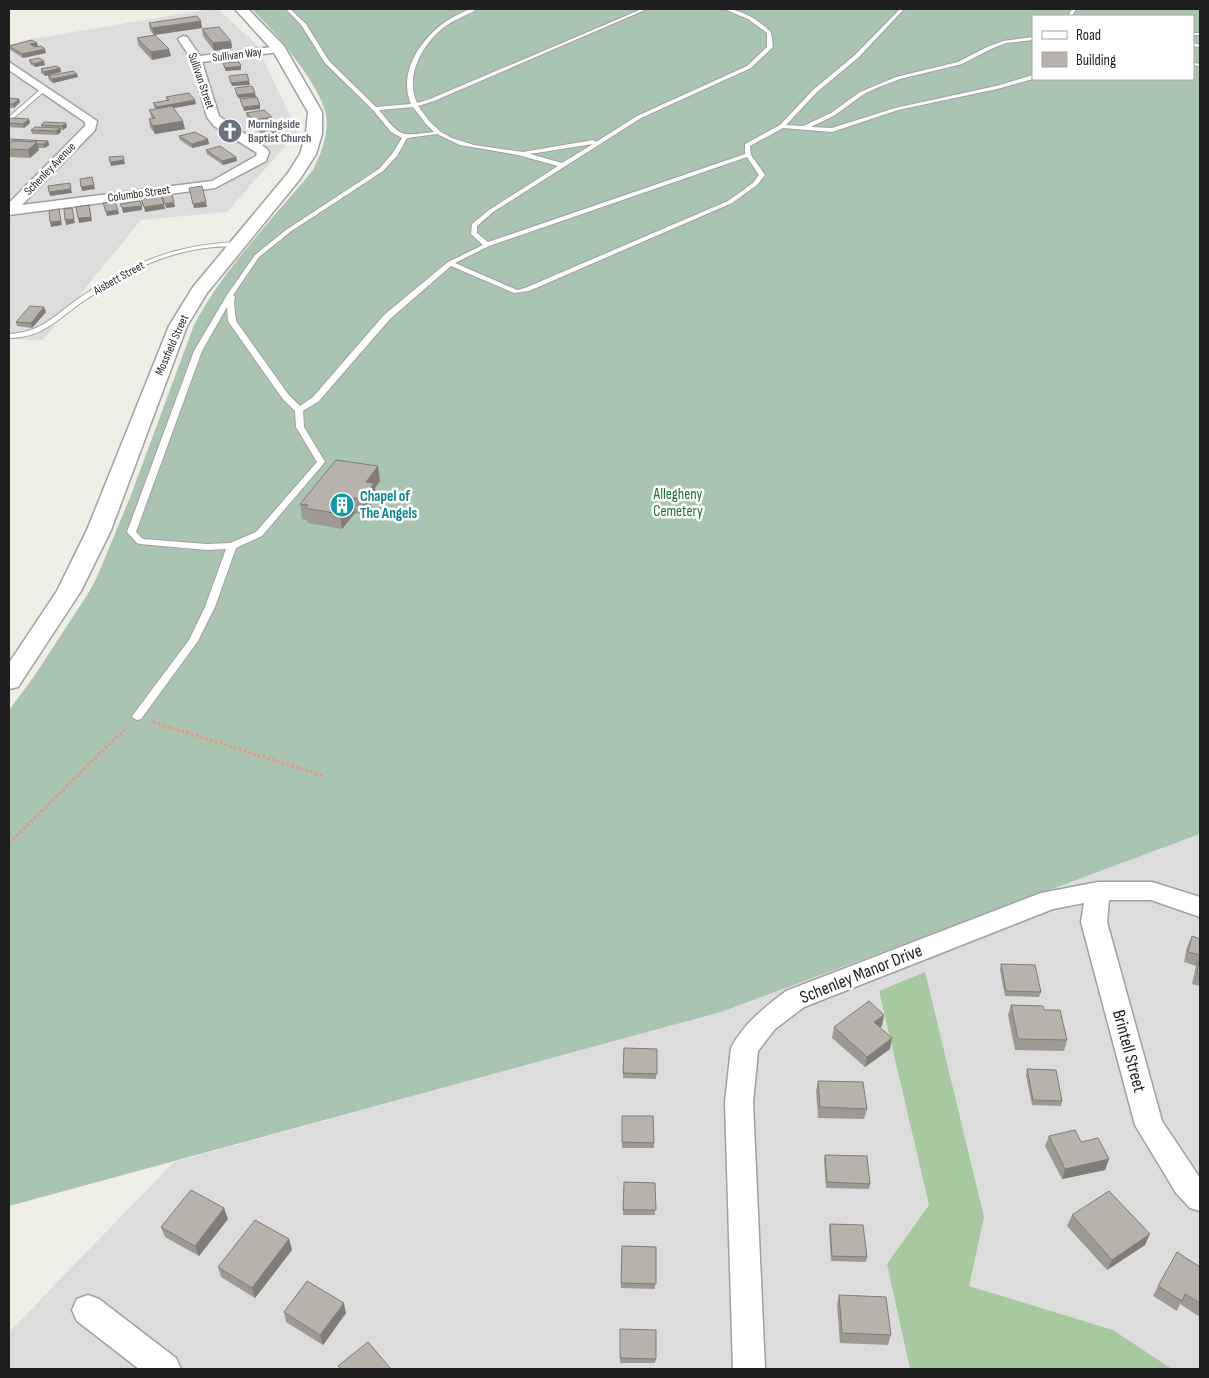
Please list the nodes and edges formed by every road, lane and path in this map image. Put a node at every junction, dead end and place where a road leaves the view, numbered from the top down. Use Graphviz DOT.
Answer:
graph roads {
  1 [pos="241,9"];
  2 [pos="288,9"];
  3 [pos="475,9"];
  4 [pos="645,9"];
  5 [pos="726,9"];
  6 [pos="902,9"];
  7 [pos="1032,38"];
  8 [pos="183,39"];
  9 [pos="279,50"];
  10 [pos="195,60"];
  11 [pos="9,66"];
  12 [pos="1032,77"];
  13 [pos="44,89"];
  14 [pos="414,105"];
  15 [pos="375,109"];
  16 [pos="9,120"];
  17 [pos="782,126"];
  18 [pos="799,129"];
  19 [pos="436,132"];
  20 [pos="405,137"];
  21 [pos="599,141"];
  22 [pos="522,154"];
  23 [pos="748,155"];
  24 [pos="262,158"];
  25 [pos="562,166"];
  26 [pos="9,211"];
  27 [pos="239,244"];
  28 [pos="487,245"];
  29 [pos="450,263"];
  30 [pos="234,289"];
  31 [pos="9,336"];
  32 [pos="299,410"];
  33 [pos="232,546"];
  34 [pos="9,681"];
  35 [pos="138,717"];
  36 [pos="324,776"];
  37 [pos="9,843"];
  38 [pos="1098,891"];
  39 [pos="1200,907"];
  40 [pos="1200,1198"];
  41 [pos="88,1310"];
  42 [pos="165,1369"];
  43 [pos="749,1369"];
  1 -- 9 [label="street, Mossfield Street"];
  2 -- 15 [label="lane"];
  3 -- 14 [label="lane"];
  4 -- 14 [label="lane"];
  5 -- 21 [label="lane"];
  6 -- 17 [label="lane"];
  7 -- 18 [label="lane"];
  8 -- 10 [label="street, Sullivan Street"];
  9 -- 10 [label="street, Sullivan Way"];
  9 -- 27 [label="street, Mossfield Street"];
  10 -- 24 [label="street, Sullivan Street"];
  11 -- 13 [label="street"];
  12 -- 18 [label="lane"];
  13 -- 16 [label="lane"];
  13 -- 26 [label="street, Schenley Avenue"];
  14 -- 15 [label="lane"];
  14 -- 19 [label="lane"];
  15 -- 20 [label="lane"];
  17 -- 18 [label="lane"];
  17 -- 23 [label="lane"];
  19 -- 20 [label="lane"];
  19 -- 22 [label="lane"];
  20 -- 30 [label="lane"];
  21 -- 22 [label="lane"];
  21 -- 25 [label="lane"];
  22 -- 25 [label="lane"];
  23 -- 28 [label="lane"];
  23 -- 29 [label="lane"];
  24 -- 26 [label="street, Columbo Street"];
  25 -- 28 [label="lane"];
  27 -- 31 [label="lane, Aisbett Street"];
  27 -- 34 [label="street, Mossfield Street"];
  28 -- 29 [label="lane"];
  29 -- 32 [label="lane"];
  30 -- 32 [label="lane"];
  30 -- 33 [label="lane"];
  32 -- 33 [label="lane"];
  33 -- 35 [label="lane"];
  35 -- 36 [label="path"];
  35 -- 37 [label="path"];
  38 -- 39 [label="street, Schenley Manor Drive"];
  38 -- 40 [label="street, Brintell Street"];
  38 -- 43 [label="street, Schenley Manor Drive"];
  41 -- 42 [label="street"];
}
